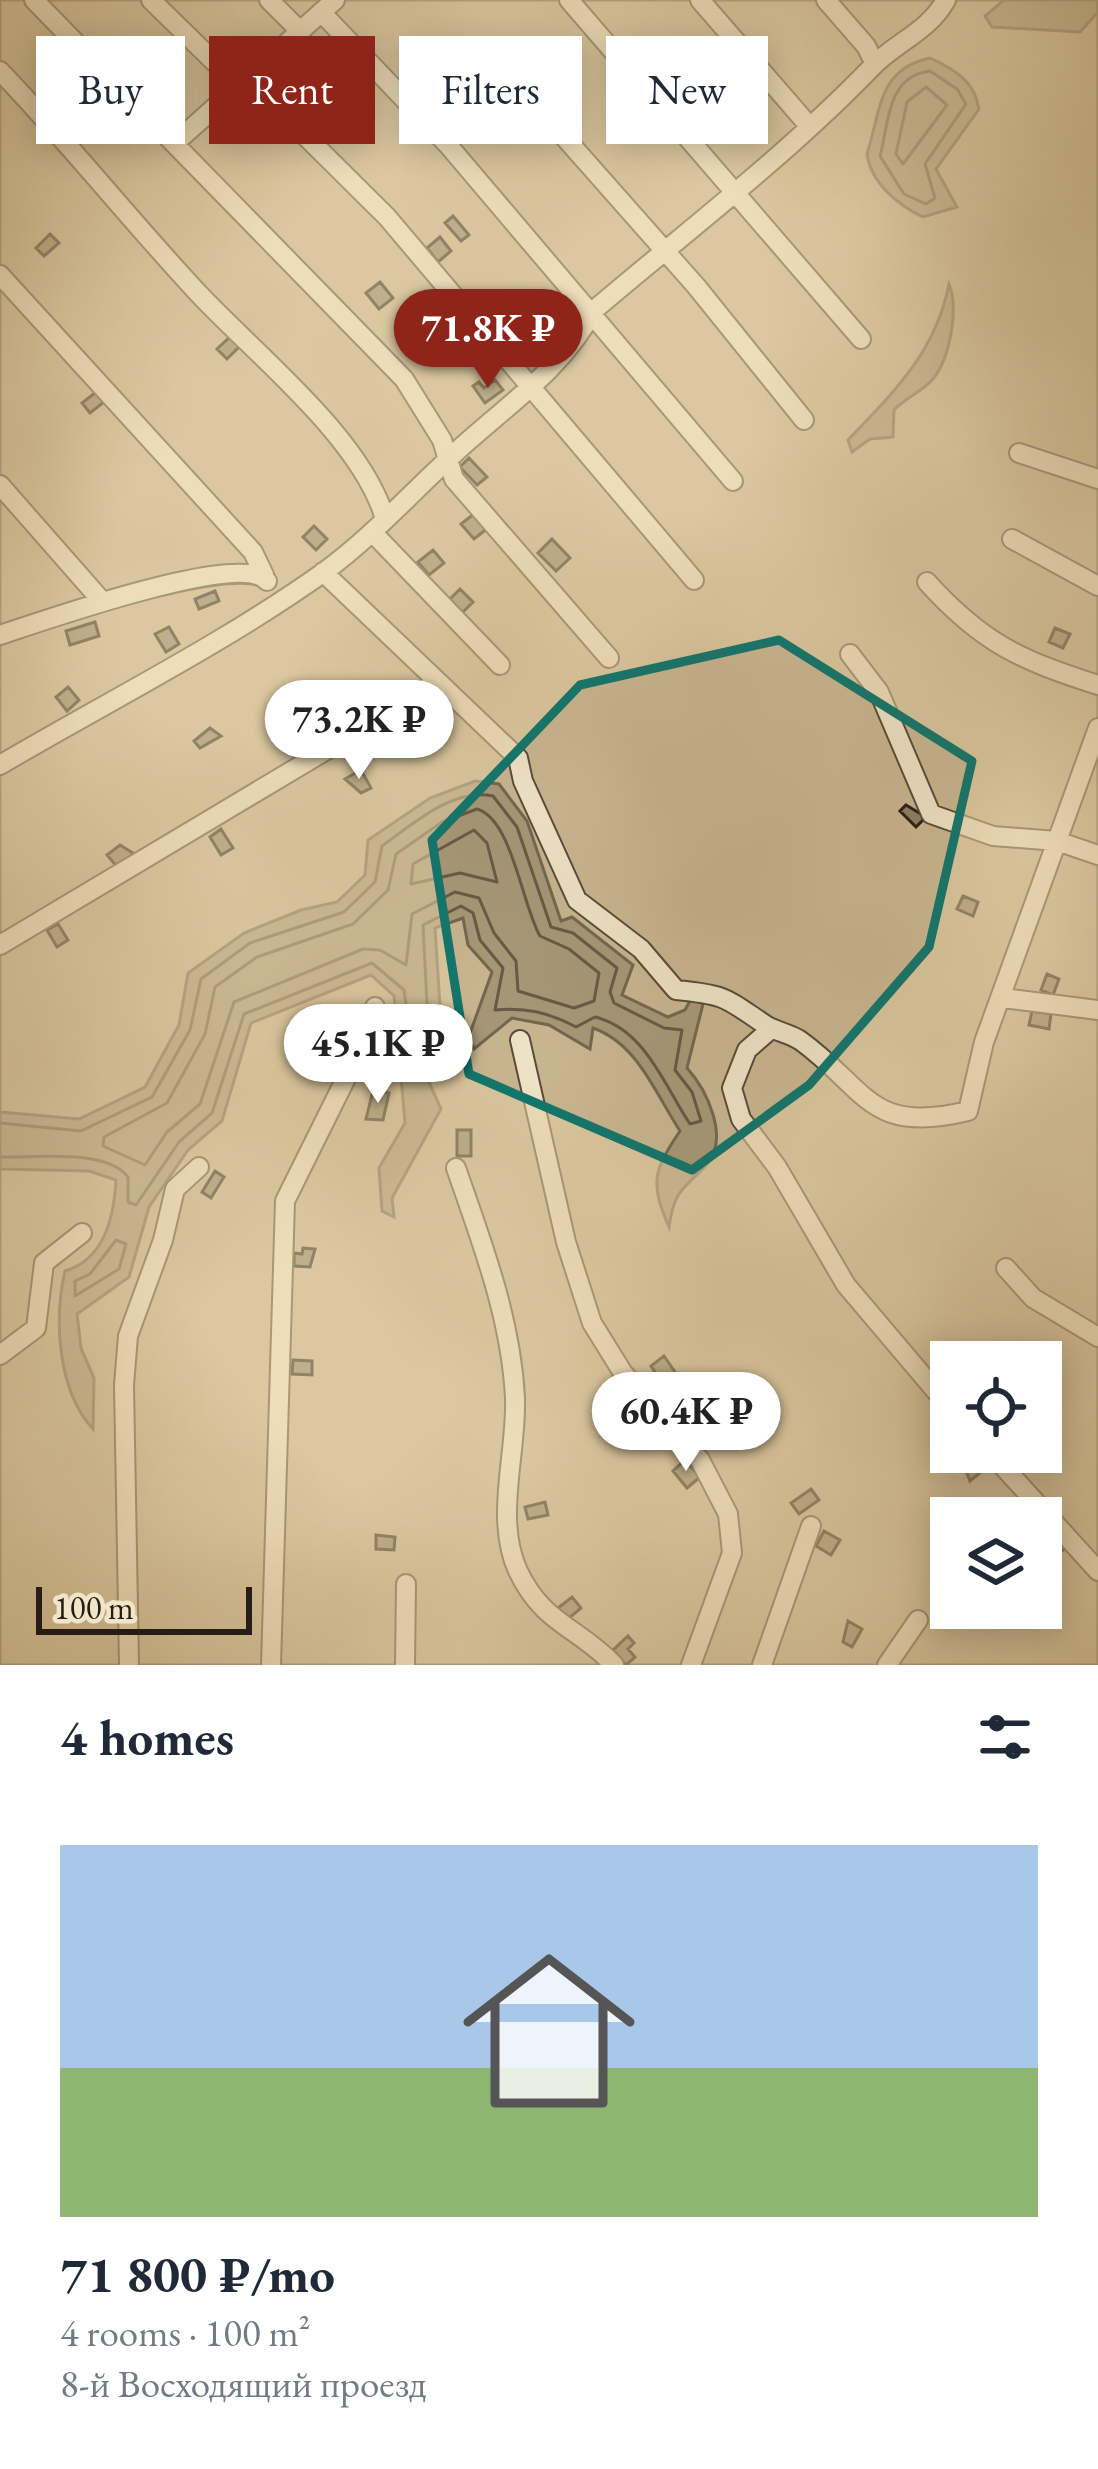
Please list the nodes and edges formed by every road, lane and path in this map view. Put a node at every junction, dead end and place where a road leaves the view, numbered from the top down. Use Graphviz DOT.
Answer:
graph roads {
  1 [pos="34,0"];
  2 [pos="151,0"];
  3 [pos="269,0"];
  4 [pos="569,0"];
  5 [pos="700,0"];
  6 [pos="826,0"];
  7 [pos="946,0"];
  8 [pos="328,6"];
  9 [pos="300,31"];
  10 [pos="70,36"];
  11 [pos="294,36"];
  12 [pos="209,52"];
  13 [pos="875,64"];
  14 [pos="0,71"];
  15 [pos="209,112"];
  16 [pos="810,128"];
  17 [pos="185,134"];
  18 [pos="178,144"];
  19 [pos="309,144"];
  20 [pos="570,144"];
  21 [pos="736,190"];
  22 [pos="664,251"];
  23 [pos="0,275"];
  24 [pos="593,311"];
  25 [pos="861,339"];
  26 [pos="531,388"];
  27 [pos="804,420"];
  28 [pos="1019,453"];
  29 [pos="448,458"];
  30 [pos="1098,479"];
  31 [pos="733,482"];
  32 [pos="0,485"];
  33 [pos="379,526"];
  34 [pos="1012,539"];
  35 [pos="323,572"];
  36 [pos="264,575"];
  37 [pos="694,580"];
  38 [pos="927,582"];
  39 [pos="1098,586"];
  40 [pos="101,600"];
  41 [pos="277,602"];
  42 [pos="0,635"];
  43 [pos="850,654"];
  44 [pos="609,658"];
  45 [pos="500,665"];
  46 [pos="434,678"];
  47 [pos="1098,685"];
  48 [pos="1097,736"];
  49 [pos="0,765"];
  50 [pos="1057,841"];
  51 [pos="1098,855"];
  52 [pos="0,945"];
  53 [pos="1004,998"];
  54 [pos="375,1007"];
  55 [pos="1098,1010"];
  56 [pos="771,1028"];
  57 [pos="520,1040"];
  58 [pos="199,1167"];
  59 [pos="457,1168"];
  60 [pos="82,1233"];
  61 [pos="1006,1268"];
  62 [pos="1098,1337"];
  63 [pos="0,1355"];
  64 [pos="930,1385"];
  65 [pos="1009,1473"];
  66 [pos="811,1526"];
  67 [pos="1098,1571"];
  68 [pos="406,1584"];
  69 [pos="918,1620"];
  70 [pos="129,1665"];
  71 [pos="271,1665"];
  72 [pos="405,1665"];
  73 [pos="614,1665"];
  74 [pos="691,1665"];
  75 [pos="762,1665"];
  76 [pos="887,1665"];
  1 -- 10 [label="street"];
  2 -- 12 [label="street"];
  3 -- 9 [label="street"];
  4 -- 21 [label="street"];
  5 -- 16 [label="street"];
  6 -- 13 [label="street"];
  7 -- 13 [label="street"];
  8 -- 9 [label="street"];
  8 -- 24 [label="street"];
  9 -- 11 [label="street"];
  13 -- 16 [label="street"];
  14 -- 33 [label="street"];
  15 -- 17 [label="street"];
  16 -- 21 [label="street"];
  18 -- 29 [label="street"];
  19 -- 26 [label="street"];
  20 -- 22 [label="street"];
  21 -- 22 [label="street"];
  21 -- 25 [label="street"];
  22 -- 24 [label="street"];
  22 -- 27 [label="street"];
  23 -- 36 [label="street"];
  24 -- 26 [label="street"];
  24 -- 31 [label="street"];
  26 -- 29 [label="street"];
  26 -- 37 [label="street"];
  28 -- 30 [label="street"];
  29 -- 33 [label="street"];
  29 -- 44 [label="street"];
  32 -- 40 [label="street"];
  33 -- 35 [label="street"];
  33 -- 45 [label="street"];
  34 -- 39 [label="street"];
  35 -- 41 [label="street"];
  35 -- 46 [label="street"];
  36 -- 40 [label="street"];
  36 -- 41 [label="street"];
  38 -- 47 [label="street"];
  40 -- 42 [label="street"];
  41 -- 49 [label="street"];
  43 -- 50 [label="street"];
  46 -- 52 [label="street"];
  46 -- 56 [label="street"];
  48 -- 50 [label="street"];
  50 -- 51 [label="street"];
  50 -- 53 [label="street"];
  53 -- 55 [label="street"];
  53 -- 56 [label="street"];
  54 -- 71 [label="street"];
  56 -- 64 [label="street"];
  57 -- 74 [label="street"];
  58 -- 70 [label="street"];
  59 -- 73 [label="street"];
  60 -- 63 [label="street"];
  61 -- 62 [label="street"];
  65 -- 67 [label="street"];
  66 -- 75 [label="street"];
  68 -- 72 [label="street"];
  69 -- 76 [label="street"];
}
